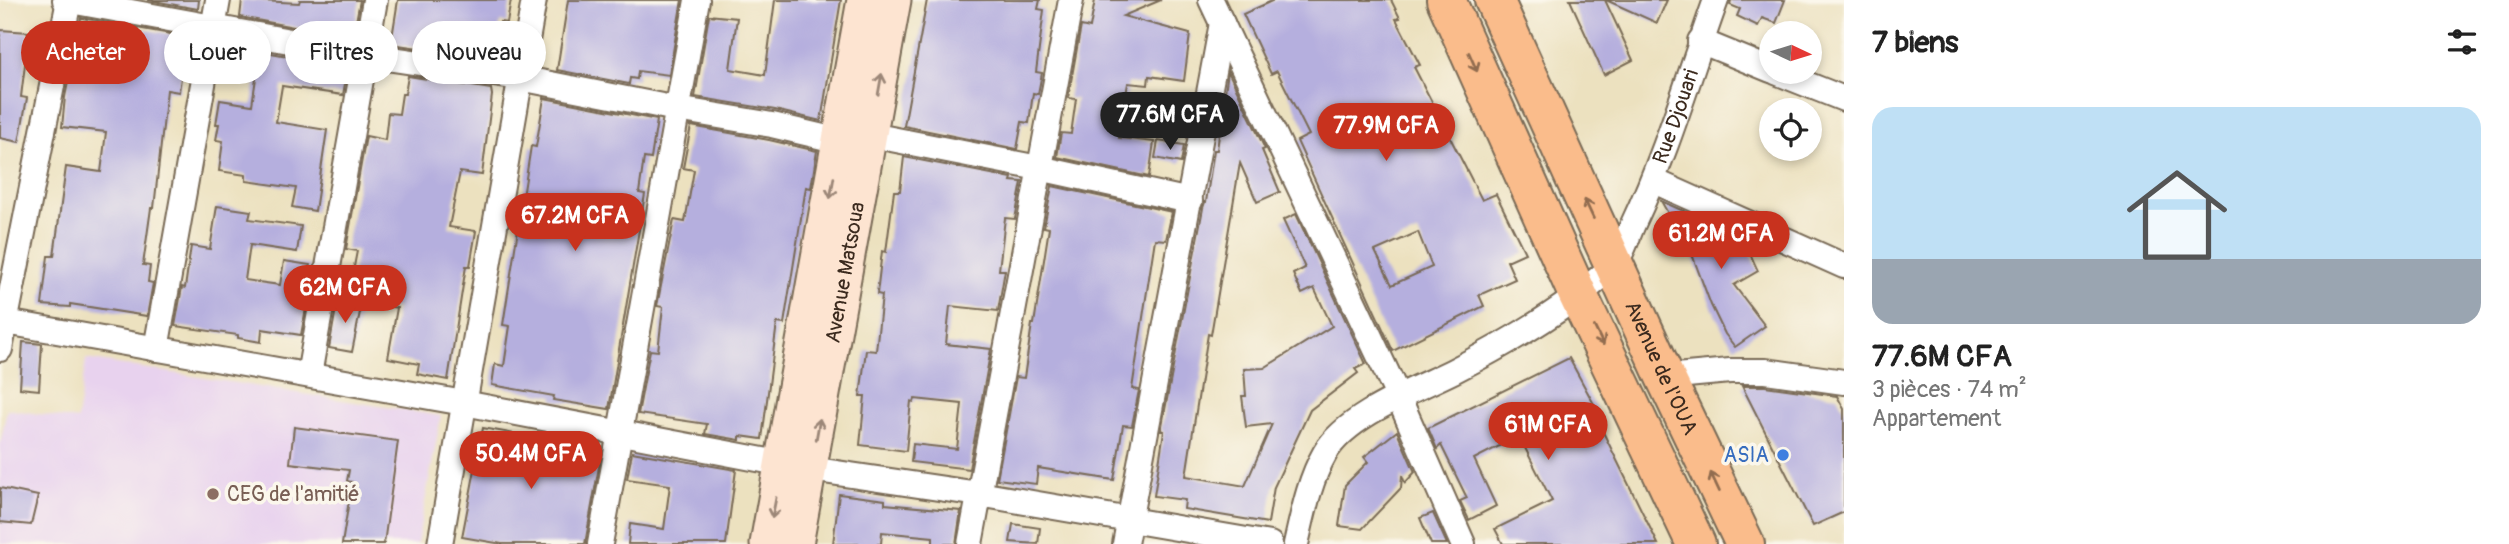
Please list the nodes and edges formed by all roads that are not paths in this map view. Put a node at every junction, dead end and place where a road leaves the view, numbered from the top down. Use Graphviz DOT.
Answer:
graph roads {
  1 [pos="68,0"];
  2 [pos="218,0"];
  3 [pos="374,0"];
  4 [pos="534,0"];
  5 [pos="697,0"];
  6 [pos="864,0"];
  7 [pos="894,0"];
  8 [pos="1071,0"];
  9 [pos="1211,0"];
  10 [pos="1446,0"];
  11 [pos="1494,0"];
  12 [pos="1716,0"];
  13 [pos="178,21"];
  14 [pos="215,21"];
  15 [pos="371,21"];
  16 [pos="530,21"];
  17 [pos="1222,23"];
  18 [pos="1700,41"];
  19 [pos="1759,65"];
  20 [pos="546,83"];
  21 [pos="204,84"];
  22 [pos="361,84"];
  23 [pos="519,84"];
  24 [pos="1806,84"];
  25 [pos="1844,99"];
  26 [pos="677,109"];
  27 [pos="855,138"];
  28 [pos="1039,168"];
  29 [pos="1654,181"];
  30 [pos="1190,201"];
  31 [pos="1614,264"];
  32 [pos="1844,267"];
  33 [pos="1578,295"];
  34 [pos="3,322"];
  35 [pos="0,349"];
  36 [pos="156,349"];
  37 [pos="309,375"];
  38 [pos="1665,377"];
  39 [pos="1844,382"];
  40 [pos="1398,396"];
  41 [pos="464,403"];
  42 [pos="620,433"];
  43 [pos="796,466"];
  44 [pos="979,494"];
  45 [pos="1129,519"];
  46 [pos="440,544"];
  47 [pos="600,544"];
  48 [pos="767,544"];
  49 [pos="796,544"];
  50 [pos="970,544"];
  51 [pos="1125,544"];
  52 [pos="1270,544"];
  53 [pos="1296,544"];
  54 [pos="1463,544"];
  55 [pos="1696,544"];
  56 [pos="1745,544"];
  1 -- 13 [label="street"];
  1 -- 34 [label="street"];
  2 -- 14 [label="street"];
  3 -- 15 [label="street"];
  4 -- 16 [label="street"];
  5 -- 26 [label="street"];
  6 -- 27 [label="street, Avenue Matsoua"];
  27 -- 7 [label="street, Avenue Matsoua, one-way"];
  8 -- 28 [label="street"];
  9 -- 17 [label="street"];
  10 -- 33 [label="main road, Avenue de l'OUA, one-way"];
  31 -- 11 [label="main road, Avenue de l'OUA, one-way"];
  12 -- 18 [label="street, Rue Djouari"];
  17 -- 30 [label="street"];
  17 -- 40 [label="street"];
  18 -- 19 [label="street"];
  18 -- 29 [label="street, Rue Djouari"];
  20 -- 26 [label="street"];
  21 -- 36 [label="street"];
  22 -- 37 [label="street"];
  23 -- 41 [label="street"];
  24 -- 25 [label="street"];
  26 -- 27 [label="street"];
  26 -- 42 [label="street"];
  27 -- 28 [label="street"];
  27 -- 43 [label="street, Avenue Matsoua"];
  28 -- 30 [label="street"];
  28 -- 44 [label="street"];
  29 -- 31 [label="street, Rue Djouari"];
  29 -- 32 [label="street"];
  30 -- 45 [label="street"];
  31 -- 33 [label="street, Rue Djouari"];
  31 -- 38 [label="main road, Avenue de l'OUA"];
  33 -- 40 [label="street, Rue Djouari"];
  33 -- 55 [label="main road, Avenue de l'OUA, one-way"];
  34 -- 35 [label="street"];
  34 -- 36 [label="street"];
  36 -- 37 [label="street"];
  37 -- 41 [label="street"];
  38 -- 39 [label="street"];
  56 -- 38 [label="main road, Avenue de l'OUA, one-way"];
  40 -- 53 [label="street, Rue Djouari"];
  40 -- 54 [label="street"];
  41 -- 42 [label="street"];
  41 -- 46 [label="street"];
  42 -- 43 [label="street"];
  42 -- 47 [label="street"];
  43 -- 44 [label="street"];
  43 -- 48 [label="street, Avenue Matsoua, one-way"];
  43 -- 49 [label="street, Avenue Matsoua"];
  44 -- 45 [label="street"];
  44 -- 50 [label="street"];
  45 -- 51 [label="street"];
  45 -- 52 [label="street"];
}
